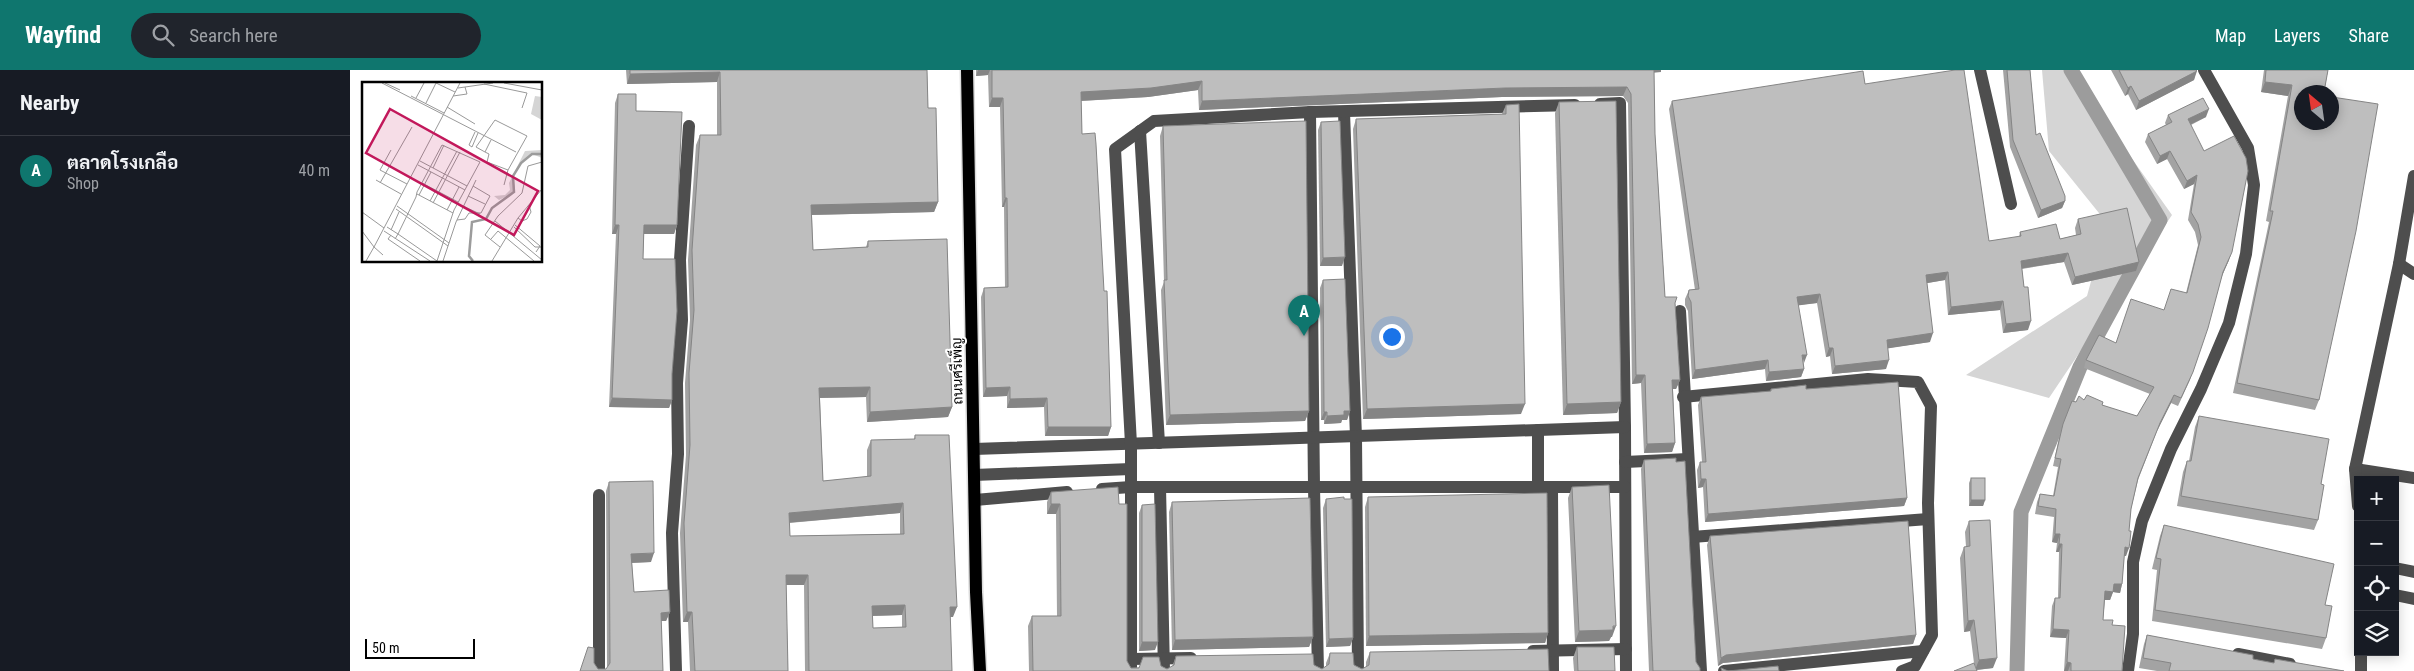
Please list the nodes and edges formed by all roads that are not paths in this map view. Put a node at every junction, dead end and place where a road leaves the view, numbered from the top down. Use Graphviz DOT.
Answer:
graph roads {
  1 [pos="967,70"];
  2 [pos="1980,70"];
  3 [pos="2204,70"];
  4 [pos="1310,112"];
  5 [pos="1344,112"];
  6 [pos="689,126"];
  7 [pos="1140,131"];
  8 [pos="2414,176"];
  9 [pos="2012,204"];
  10 [pos="2399,264"];
  11 [pos="2414,274"];
  12 [pos="1680,311"];
  13 [pos="1684,397"];
  14 [pos="1625,427"];
  15 [pos="1538,430"];
  16 [pos="1356,437"];
  17 [pos="1314,438"];
  18 [pos="1159,443"];
  19 [pos="1131,444"];
  20 [pos="974,449"];
  21 [pos="1688,459"];
  22 [pos="1625,462"];
  23 [pos="1130,469"];
  24 [pos="2355,469"];
  25 [pos="974,475"];
  26 [pos="2356,476"];
  27 [pos="2414,478"];
  28 [pos="1356,486"];
  29 [pos="1131,487"];
  30 [pos="1314,487"];
  31 [pos="1538,487"];
  32 [pos="1552,487"];
  33 [pos="1625,487"];
  34 [pos="1160,488"];
  35 [pos="599,495"];
  36 [pos="975,500"];
  37 [pos="1928,519"];
  38 [pos="1692,537"];
  39 [pos="2399,569"];
  40 [pos="2414,572"];
  41 [pos="2399,596"];
  42 [pos="2414,599"];
  43 [pos="1626,649"];
  44 [pos="1553,650"];
  45 [pos="1524,651"];
  46 [pos="1923,651"];
  47 [pos="2230,652"];
  48 [pos="1363,654"];
  49 [pos="1313,656"];
  50 [pos="2361,656"];
  51 [pos="1202,658"];
  52 [pos="1131,665"];
  53 [pos="1164,665"];
  54 [pos="2298,665"];
  55 [pos="598,671"];
  56 [pos="676,671"];
  57 [pos="980,671"];
  58 [pos="1318,671"];
  59 [pos="1358,671"];
  60 [pos="1553,671"];
  61 [pos="1626,671"];
  62 [pos="1702,671"];
  63 [pos="1724,671"];
  64 [pos="1902,671"];
  65 [pos="2128,671"];
  66 [pos="2361,671"];
  1 -- 20 [label="main road, ถนนศรีเพ็ญ"];
  2 -- 9 [label="street"];
  3 -- 65 [label="street"];
  4 -- 5 [label="street"];
  4 -- 7 [label="street"];
  4 -- 17 [label="street"];
  5 -- 14 [label="street"];
  5 -- 16 [label="street"];
  6 -- 56 [label="street"];
  7 -- 18 [label="street"];
  7 -- 19 [label="street"];
  8 -- 10 [label="street"];
  10 -- 11 [label="street"];
  10 -- 24 [label="street"];
  12 -- 13 [label="street"];
  13 -- 21 [label="street"];
  13 -- 37 [label="street"];
  14 -- 15 [label="street"];
  14 -- 22 [label="street"];
  15 -- 16 [label="street"];
  15 -- 31 [label="street"];
  16 -- 17 [label="street"];
  16 -- 28 [label="street"];
  17 -- 18 [label="street"];
  17 -- 30 [label="street"];
  18 -- 19 [label="street"];
  19 -- 20 [label="street"];
  19 -- 23 [label="street"];
  20 -- 25 [label="main road, ถนนศรีเพ็ญ"];
  21 -- 22 [label="street"];
  21 -- 38 [label="street"];
  22 -- 33 [label="street"];
  23 -- 25 [label="street"];
  23 -- 29 [label="street"];
  24 -- 26 [label="street"];
  24 -- 27 [label="street"];
  25 -- 36 [label="main road, ถนนศรีเพ็ญ"];
  28 -- 30 [label="street"];
  28 -- 31 [label="street"];
  28 -- 48 [label="street"];
  29 -- 34 [label="street"];
  29 -- 36 [label="street"];
  29 -- 52 [label="street"];
  30 -- 34 [label="street"];
  30 -- 49 [label="street"];
  31 -- 32 [label="street"];
  32 -- 33 [label="street"];
  32 -- 44 [label="street"];
  33 -- 43 [label="street"];
  34 -- 53 [label="street"];
  35 -- 55 [label="street"];
  36 -- 57 [label="main road, ถนนศรีเพ็ญ"];
  37 -- 38 [label="street"];
  37 -- 46 [label="street"];
  38 -- 62 [label="street"];
  39 -- 40 [label="street"];
  41 -- 42 [label="street"];
  43 -- 44 [label="street"];
  43 -- 61 [label="street"];
  44 -- 45 [label="street"];
  44 -- 60 [label="street"];
  46 -- 63 [label="street"];
  46 -- 64 [label="street"];
  47 -- 54 [label="street"];
  48 -- 49 [label="street"];
  48 -- 59 [label="street"];
  49 -- 58 [label="street"];
  50 -- 66 [label="street"];
  51 -- 53 [label="street"];
  52 -- 53 [label="street"];
}
